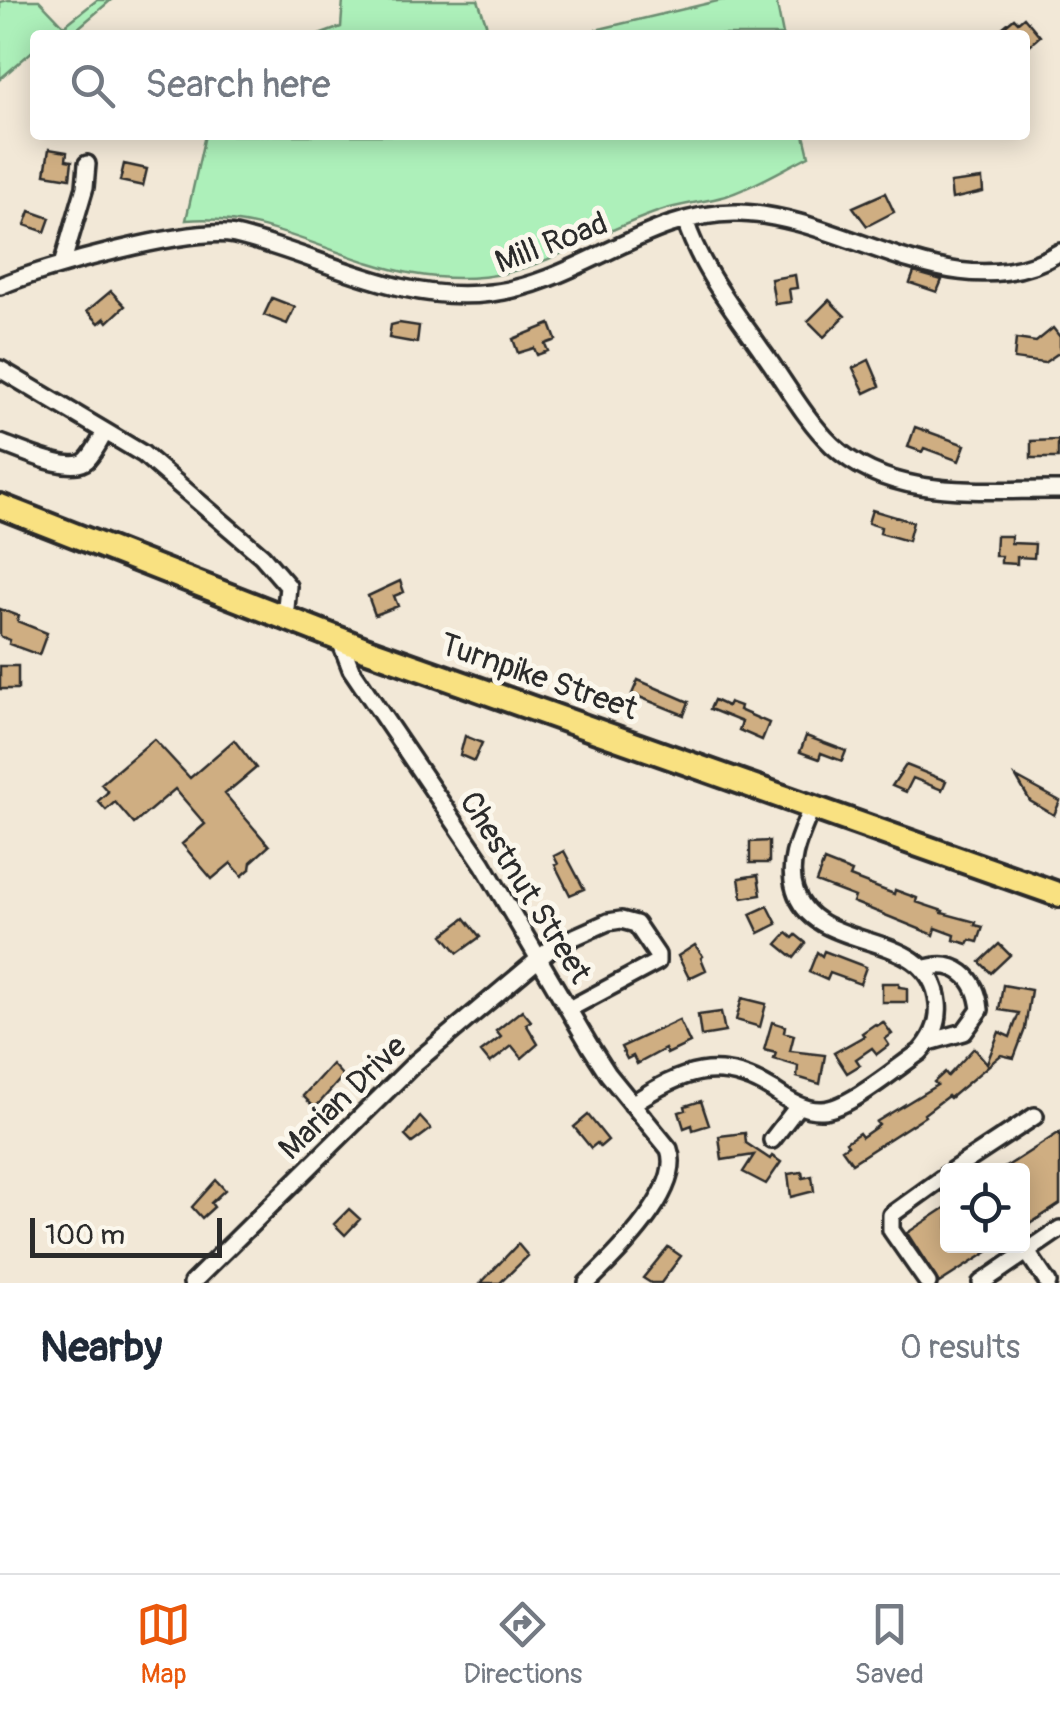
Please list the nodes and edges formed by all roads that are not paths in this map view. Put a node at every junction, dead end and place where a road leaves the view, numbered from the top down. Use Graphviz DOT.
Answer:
graph roads {
  1 [pos="87,164"];
  2 [pos="685,220"];
  3 [pos="1060,252"];
  4 [pos="62,266"];
  5 [pos="0,286"];
  6 [pos="0,369"];
  7 [pos="105,432"];
  8 [pos="0,443"];
  9 [pos="1060,490"];
  10 [pos="0,506"];
  11 [pos="285,619"];
  12 [pos="340,638"];
  13 [pos="812,808"];
  14 [pos="1060,895"];
  15 [pos="539,959"];
  16 [pos="924,968"];
  17 [pos="569,1009"];
  18 [pos="929,1042"];
  19 [pos="632,1104"];
  20 [pos="798,1106"];
  21 [pos="1035,1116"];
  22 [pos="772,1140"];
  23 [pos="964,1163"];
  24 [pos="940,1179"];
  25 [pos="1060,1229"];
  26 [pos="1030,1250"];
  27 [pos="1026,1253"];
  28 [pos="1028,1253"];
  29 [pos="192,1283"];
  30 [pos="587,1283"];
  31 [pos="928,1283"];
  32 [pos="981,1283"];
  33 [pos="1048,1283"];
  1 -- 4 [label="street"];
  2 -- 3 [label="street, Mill Road"];
  2 -- 4 [label="street, Mill Road"];
  2 -- 9 [label="street"];
  4 -- 5 [label="street, Mill Road"];
  6 -- 7 [label="street"];
  7 -- 8 [label="street"];
  7 -- 11 [label="street"];
  10 -- 11 [label="highway, Turnpike Street"];
  11 -- 12 [label="highway, Turnpike Street"];
  12 -- 13 [label="highway, Turnpike Street"];
  12 -- 15 [label="street, Chestnut Street"];
  13 -- 14 [label="highway, Turnpike Street"];
  13 -- 16 [label="street"];
  15 -- 17 [label="street, Chestnut Street"];
  15 -- 17 [label="street, Marian Drive"];
  15 -- 29 [label="street, Marian Drive"];
  16 -- 18 [label="street"];
  16 -- 18 [label="street"];
  17 -- 19 [label="street, Chestnut Street"];
  18 -- 20 [label="street"];
  19 -- 20 [label="street"];
  19 -- 30 [label="street, Chestnut Street"];
  20 -- 22 [label="street"];
  21 -- 23 [label="street"];
  24 -- 31 [label="street"];
  25 -- 26 [label="street"];
  27 -- 32 [label="street"];
  28 -- 33 [label="street"];
}
